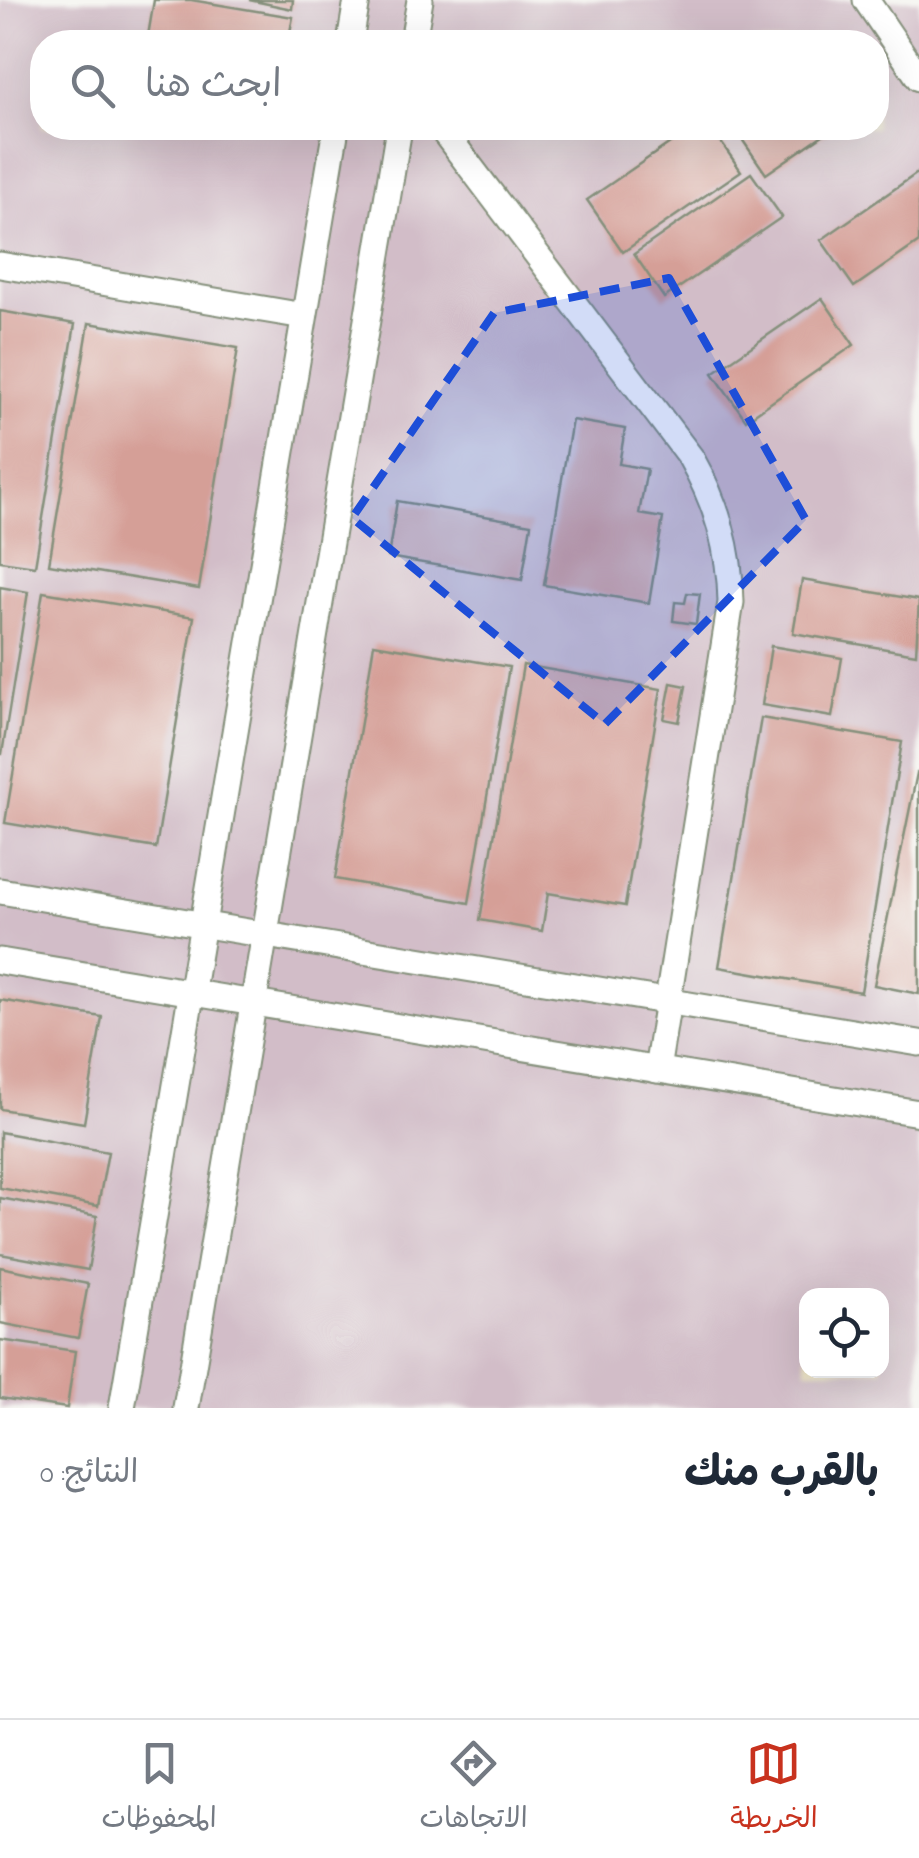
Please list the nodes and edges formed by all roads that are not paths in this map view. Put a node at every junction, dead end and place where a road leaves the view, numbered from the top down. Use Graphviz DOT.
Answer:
graph roads {
  1 [pos="357,0"];
  2 [pos="420,0"];
  3 [pos="866,0"];
  4 [pos="352,30"];
  5 [pos="415,30"];
  6 [pos="886,30"];
  7 [pos="889,34"];
  8 [pos="919,78"];
  9 [pos="334,140"];
  10 [pos="396,140"];
  11 [pos="450,140"];
  12 [pos="0,265"];
  13 [pos="304,316"];
  14 [pos="0,891"];
  15 [pos="202,924"];
  16 [pos="264,935"];
  17 [pos="0,961"];
  18 [pos="191,992"];
  19 [pos="669,1001"];
  20 [pos="253,1002"];
  21 [pos="919,1042"];
  22 [pos="657,1070"];
  23 [pos="919,1113"];
  24 [pos="122,1408"];
  25 [pos="186,1408"];
  1 -- 4 [label="street"];
  2 -- 5 [label="street"];
  3 -- 6 [label="street"];
  7 -- 8 [label="street"];
  9 -- 13 [label="street"];
  10 -- 16 [label="street"];
  11 -- 19 [label="street"];
  12 -- 13 [label="street"];
  13 -- 15 [label="street"];
  14 -- 15 [label="street"];
  15 -- 16 [label="street"];
  15 -- 18 [label="street"];
  16 -- 19 [label="street"];
  16 -- 20 [label="street"];
  17 -- 18 [label="street"];
  18 -- 20 [label="street"];
  18 -- 24 [label="street"];
  19 -- 21 [label="street"];
  19 -- 22 [label="street"];
  20 -- 22 [label="street"];
  20 -- 25 [label="street"];
  22 -- 23 [label="street"];
}
